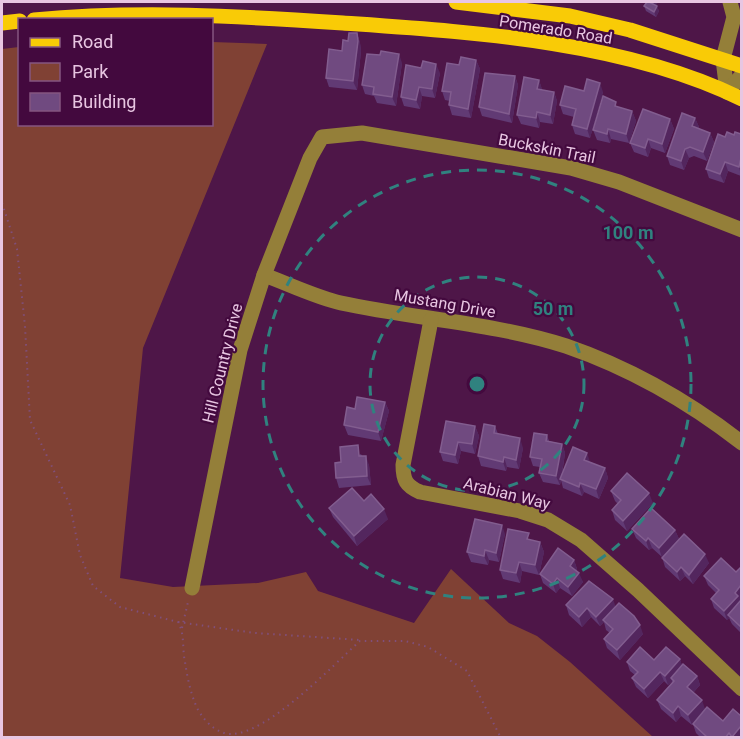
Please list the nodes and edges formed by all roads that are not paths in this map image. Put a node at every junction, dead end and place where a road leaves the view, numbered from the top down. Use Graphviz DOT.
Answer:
graph roads {
  1 [pos="456,2"];
  2 [pos="730,2"];
  3 [pos="54,18"];
  4 [pos="18,21"];
  5 [pos="2,22"];
  6 [pos="723,60"];
  7 [pos="741,66"];
  8 [pos="741,75"];
  9 [pos="727,92"];
  10 [pos="741,99"];
  11 [pos="338,133"];
  12 [pos="741,230"];
  13 [pos="264,275"];
  14 [pos="431,320"];
  15 [pos="741,443"];
  16 [pos="192,588"];
  17 [pos="741,689"];
  1 -- 6 [label="main road, Pomerado Road"];
  2 -- 6 [label="street"];
  3 -- 9 [label="main road, Pomerado Road"];
  4 -- 5 [label="main road"];
  6 -- 7 [label="main road, Pomerado Road"];
  6 -- 9 [label="street"];
  8 -- 9 [label="street"];
  9 -- 10 [label="main road, Pomerado Road"];
  11 -- 12 [label="street, Buckskin Trail"];
  11 -- 13 [label="street, Hill Country Drive"];
  13 -- 14 [label="street, Mustang Drive"];
  13 -- 16 [label="street, Hill Country Drive"];
  14 -- 15 [label="street, Mustang Drive"];
  14 -- 17 [label="street, Arabian Way"];
}
